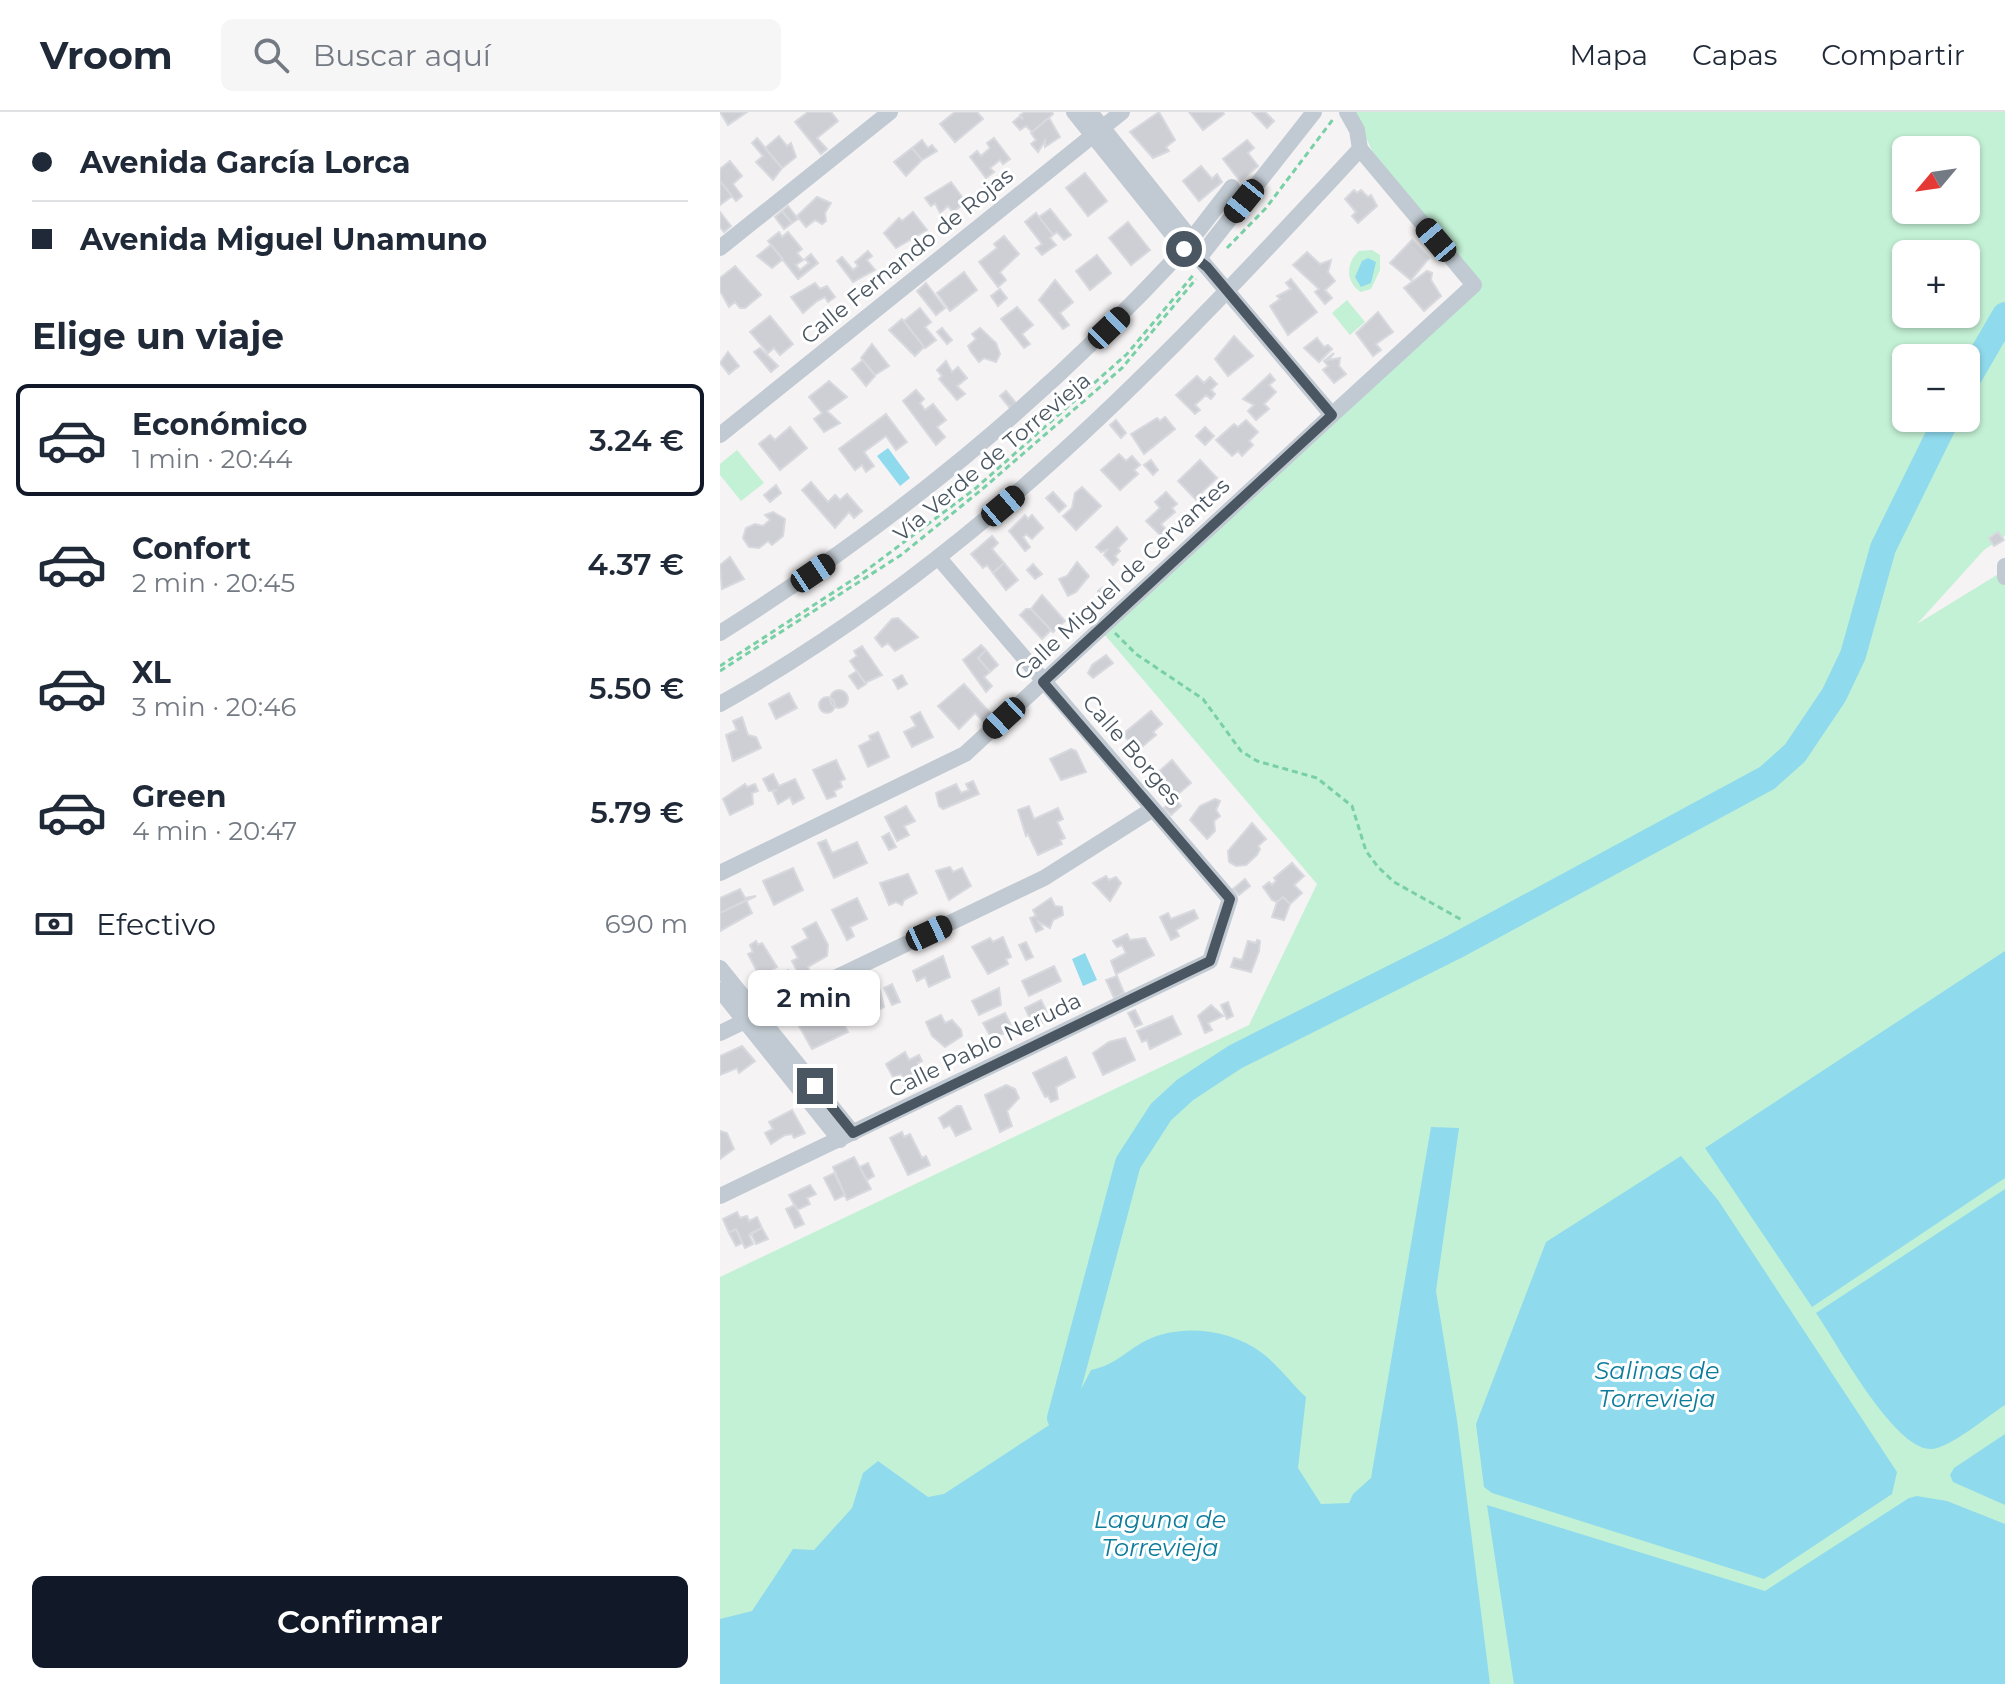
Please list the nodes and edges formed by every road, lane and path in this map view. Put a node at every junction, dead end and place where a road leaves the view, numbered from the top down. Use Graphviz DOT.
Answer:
graph roads {
  1 [pos="890,112"];
  2 [pos="1074,112"];
  3 [pos="1090,112"];
  4 [pos="1122,112"];
  5 [pos="1314,112"];
  6 [pos="1338,112"];
  7 [pos="1347,112"];
  8 [pos="1098,132"];
  9 [pos="1360,149"];
  10 [pos="1232,187"];
  11 [pos="720,248"];
  12 [pos="1196,257"];
  13 [pos="1228,291"];
  14 [pos="1332,415"];
  15 [pos="720,435"];
  16 [pos="938,557"];
  17 [pos="2005,566"];
  18 [pos="2005,577"];
  19 [pos="1106,623"];
  20 [pos="720,633"];
  21 [pos="720,669"];
  22 [pos="1043,682"];
  23 [pos="720,704"];
  24 [pos="1153,809"];
  25 [pos="720,873"];
  26 [pos="1230,899"];
  27 [pos="1462,920"];
  28 [pos="720,968"];
  29 [pos="720,990"];
  30 [pos="751,1018"];
  31 [pos="720,1033"];
  32 [pos="846,1136"];
  33 [pos="720,1196"];
  1 -- 11 [label="street"];
  2 -- 8 [label="street"];
  3 -- 8 [label="street"];
  4 -- 8 [label="street, Calle Fernando de Rojas"];
  5 -- 12 [label="street"];
  6 -- 12 [label="path, Vía Verde de Torrevieja"];
  7 -- 9 [label="street"];
  8 -- 12 [label="street"];
  8 -- 15 [label="street, Calle Fernando de Rojas"];
  9 -- 13 [label="street"];
  9 -- 14 [label="street, Calle Miguel de Cervantes"];
  10 -- 12 [label="street"];
  12 -- 13 [label="street"];
  12 -- 20 [label="street"];
  12 -- 21 [label="path"];
  12 -- 21 [label="path, Vía Verde de Torrevieja"];
  13 -- 14 [label="street"];
  13 -- 16 [label="street"];
  14 -- 19 [label="street, Calle Miguel de Cervantes"];
  16 -- 22 [label="street, Calle Borges"];
  16 -- 23 [label="street"];
  17 -- 18 [label="street"];
  19 -- 22 [label="street, Calle Miguel de Cervantes"];
  19 -- 27 [label="path"];
  22 -- 24 [label="street, Calle Borges"];
  22 -- 25 [label="street, Calle Miguel de Cervantes"];
  24 -- 26 [label="street, Calle Borges"];
  24 -- 30 [label="street"];
  26 -- 32 [label="street, Calle Pablo Neruda"];
  28 -- 30 [label="street"];
  29 -- 30 [label="street"];
  30 -- 31 [label="street"];
  30 -- 32 [label="street"];
  32 -- 33 [label="street, Calle Pablo Neruda"];
}
